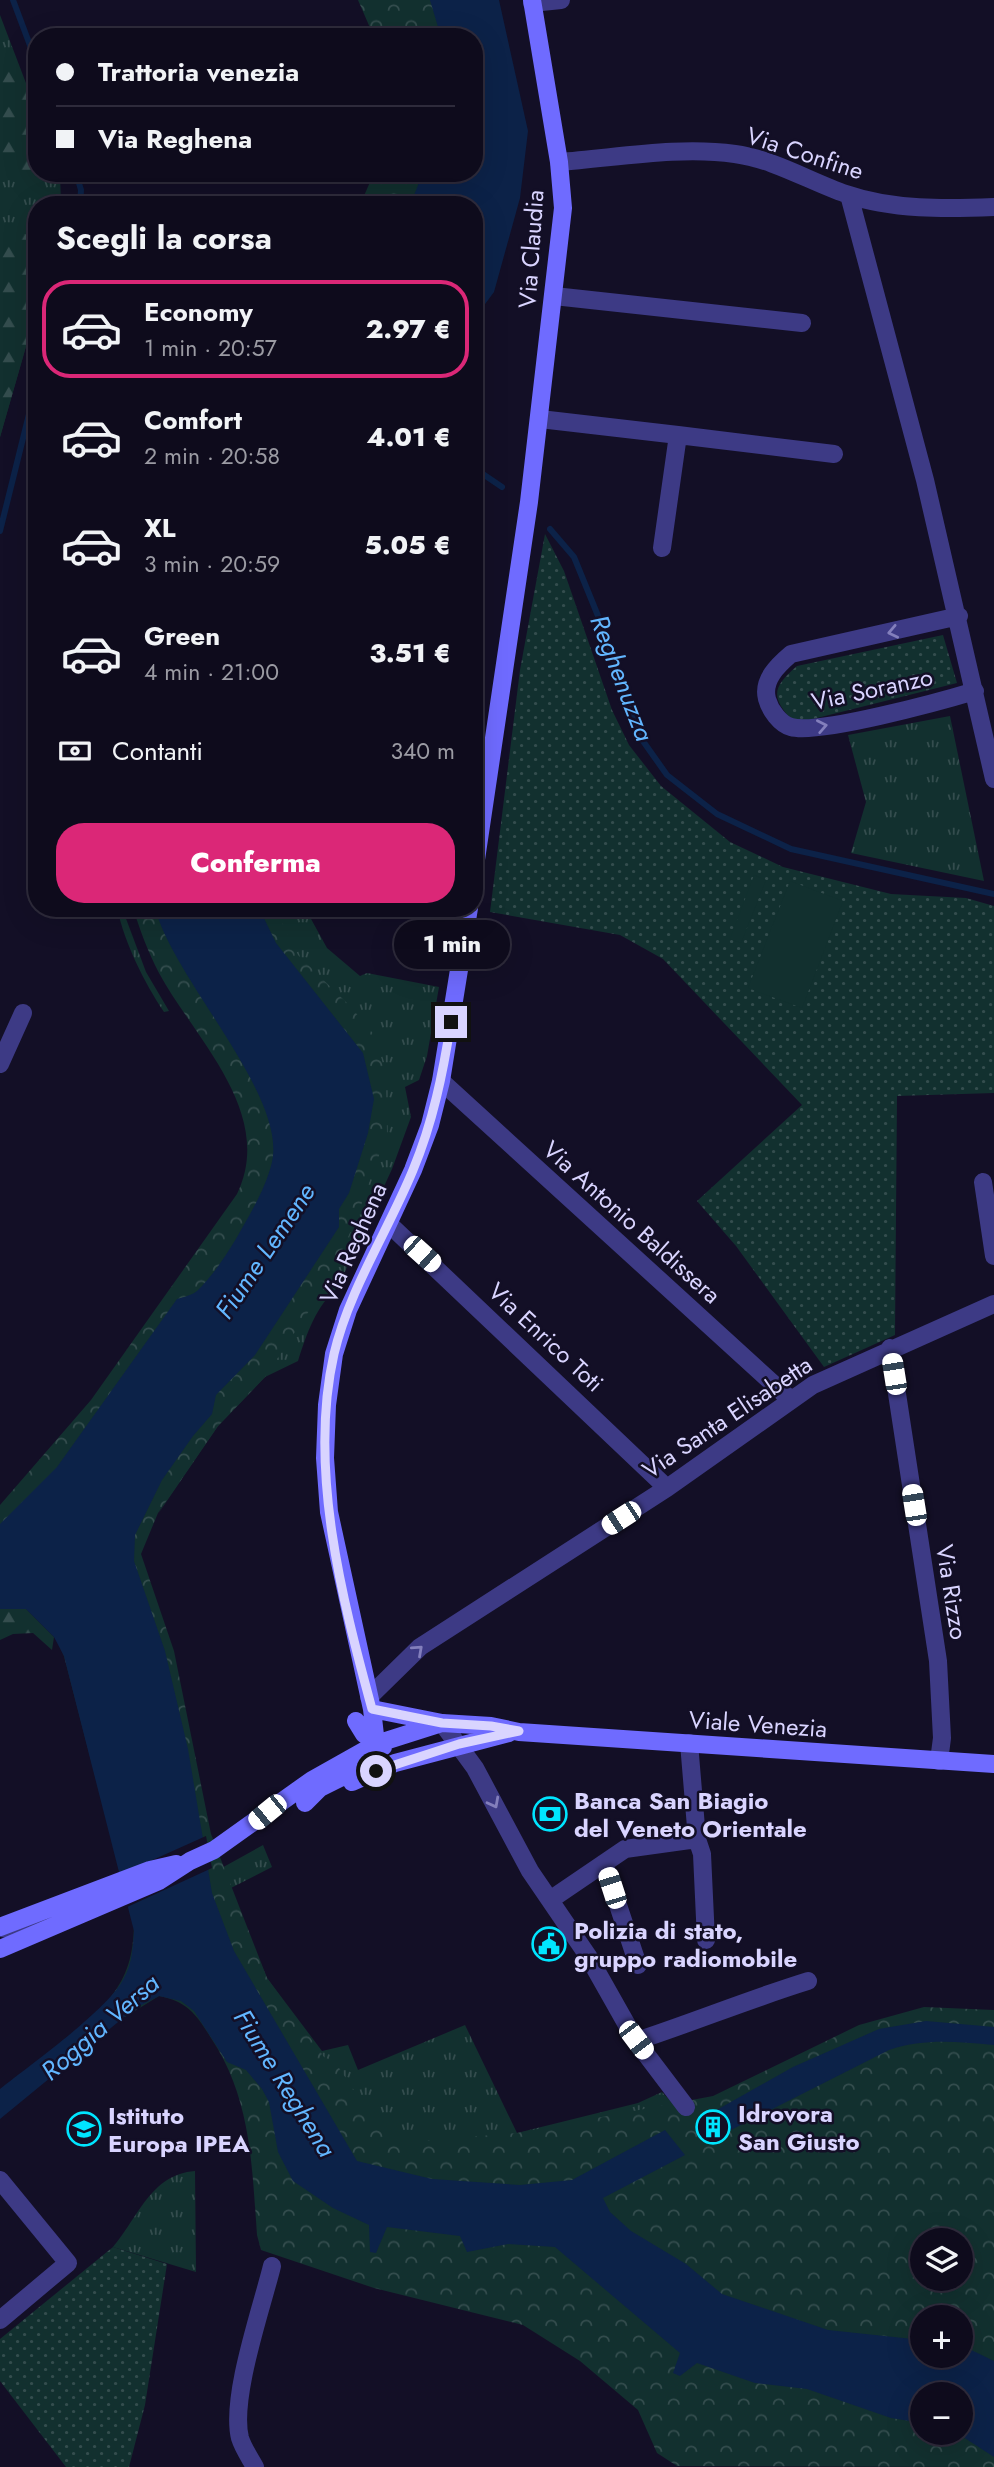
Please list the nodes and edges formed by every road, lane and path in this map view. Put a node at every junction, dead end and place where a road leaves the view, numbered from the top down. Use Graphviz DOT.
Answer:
graph roads {
  1 [pos="561,0"];
  2 [pos="532,2"];
  3 [pos="559,162"];
  4 [pos="849,195"];
  5 [pos="994,207"];
  6 [pos="554,296"];
  7 [pos="802,323"];
  8 [pos="540,419"];
  9 [pos="678,435"];
  10 [pos="834,454"];
  11 [pos="662,548"];
  12 [pos="959,616"];
  13 [pos="975,691"];
  14 [pos="994,779"];
  15 [pos="483,812"];
  16 [pos="468,917"];
  17 [pos="23,1013"];
  18 [pos="0,1064"];
  19 [pos="441,1081"];
  20 [pos="983,1182"];
  21 [pos="388,1224"];
  22 [pos="994,1256"];
  23 [pos="994,1304"];
  24 [pos="890,1348"];
  25 [pos="791,1400"];
  26 [pos="667,1488"];
  27 [pos="371,1703"];
  28 [pos="356,1721"];
  29 [pos="442,1723"];
  30 [pos="519,1731"];
  31 [pos="689,1743"];
  32 [pos="376,1744"];
  33 [pos="459,1744"];
  34 [pos="431,1752"];
  35 [pos="939,1761"];
  36 [pos="341,1762"];
  37 [pos="994,1764"];
  38 [pos="305,1803"];
  39 [pos="241,1832"];
  40 [pos="697,1839"];
  41 [pos="604,1863"];
  42 [pos="106,1897"];
  43 [pos="550,1900"];
  44 [pos="78,1916"];
  45 [pos="0,1927"];
  46 [pos="706,1940"];
  47 [pos="0,1950"];
  48 [pos="638,1965"];
  49 [pos="808,1981"];
  50 [pos="636,2040"];
  51 [pos="686,2107"];
  52 [pos="0,2180"];
  53 [pos="272,2266"];
  54 [pos="0,2320"];
  55 [pos="255,2467"];
  1 -- 2 [label="street"];
  2 -- 3 [label="street, Via Claudia"];
  3 -- 4 [label="street, Via Confine"];
  3 -- 6 [label="street, Via Claudia"];
  4 -- 5 [label="street, Via Confine"];
  4 -- 12 [label="street"];
  6 -- 7 [label="street"];
  6 -- 8 [label="street, Via Claudia"];
  8 -- 9 [label="street"];
  8 -- 15 [label="street, Via Claudia"];
  9 -- 10 [label="street"];
  9 -- 11 [label="street"];
  12 -- 13 [label="street"];
  12 -- 13 [label="street, Via Soranzo, one-way"];
  13 -- 14 [label="street"];
  16 -- 19 [label="street, Via Reghena"];
  17 -- 18 [label="street"];
  19 -- 21 [label="street, Via Reghena"];
  19 -- 25 [label="street, Via Antonio Baldissera"];
  20 -- 22 [label="street"];
  21 -- 26 [label="street, Via Enrico Toti"];
  21 -- 27 [label="street, Via Reghena"];
  23 -- 24 [label="street, Via Santa Elisabetta"];
  24 -- 25 [label="street, Via Santa Elisabetta"];
  24 -- 35 [label="street, Via Rizzo"];
  25 -- 26 [label="street, Via Santa Elisabetta"];
  27 -- 26 [label="street, Via Santa Elisabetta, one-way"];
  27 -- 28 [label="street"];
  27 -- 29 [label="street, Viale Venezia"];
  27 -- 32 [label="street"];
  28 -- 32 [label="street"];
  28 -- 36 [label="street"];
  29 -- 30 [label="street, Viale Venezia"];
  29 -- 32 [label="street, Viale Venezia"];
  29 -- 33 [label="street"];
  30 -- 31 [label="street, Viale Venezia"];
  30 -- 33 [label="street, Viale Venezia"];
  31 -- 35 [label="street, Viale Venezia"];
  31 -- 40 [label="street"];
  32 -- 34 [label="street, Viale Venezia"];
  32 -- 36 [label="street, Viale Venezia"];
  32 -- 38 [label="street, Viale Venezia"];
  33 -- 34 [label="street, Viale Venezia"];
  33 -- 43 [label="street, one-way"];
  34 -- 38 [label="street, Viale Venezia"];
  35 -- 37 [label="street, Viale Venezia"];
  36 -- 39 [label="street, Viale Venezia"];
  38 -- 39 [label="street, Viale Venezia"];
  39 -- 42 [label="street, Viale Venezia"];
  40 -- 41 [label="street"];
  40 -- 46 [label="street"];
  41 -- 43 [label="street"];
  41 -- 48 [label="street"];
  42 -- 44 [label="street"];
  42 -- 45 [label="street"];
  43 -- 50 [label="street"];
  44 -- 45 [label="street"];
  44 -- 47 [label="street"];
  49 -- 50 [label="street"];
  50 -- 51 [label="street"];
  52 -- 54 [label="street"];
  53 -- 55 [label="street"];
}
